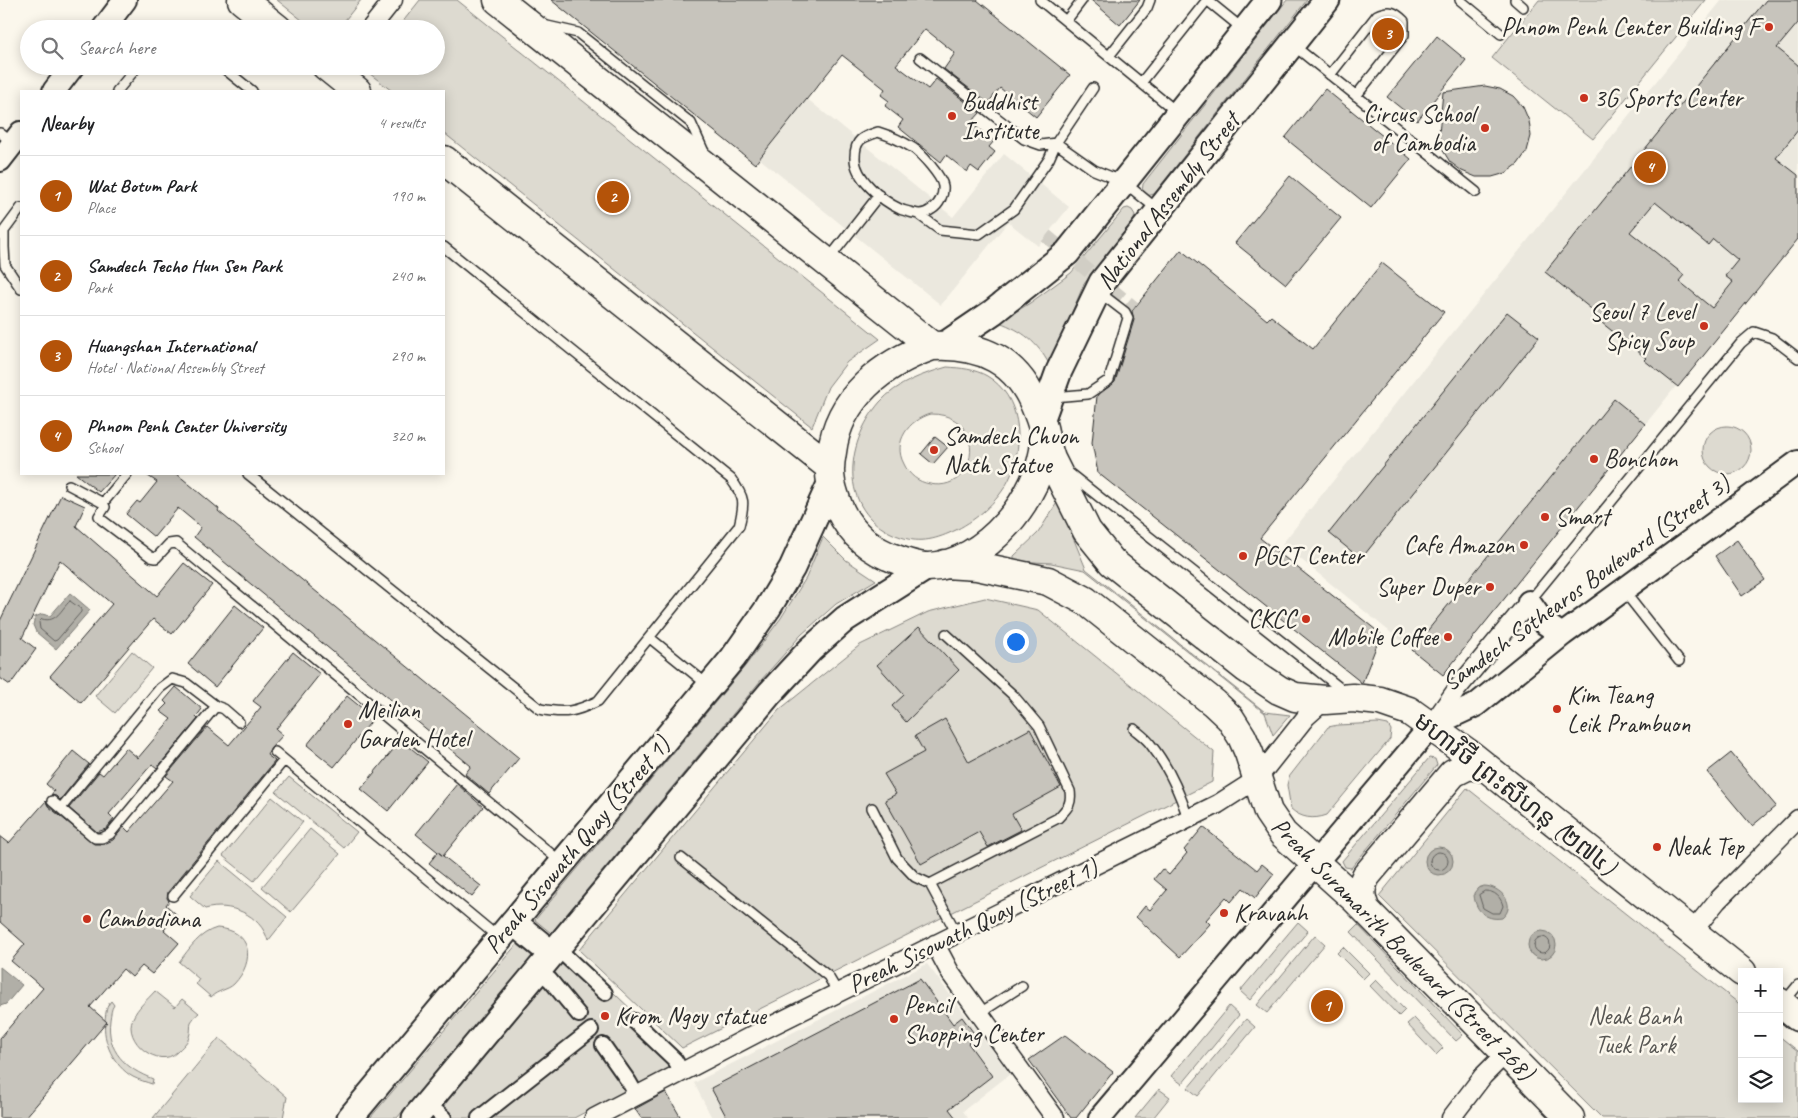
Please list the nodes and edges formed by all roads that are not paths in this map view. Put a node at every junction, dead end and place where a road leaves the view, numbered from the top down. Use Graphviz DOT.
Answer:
graph roads {
  1 [pos="125,0"];
  2 [pos="242,0"];
  3 [pos="393,0"];
  4 [pos="498,0"];
  5 [pos="1040,0"];
  6 [pos="1082,0"];
  7 [pos="1150,0"];
  8 [pos="1207,0"];
  9 [pos="1269,0"];
  10 [pos="1327,0"];
  11 [pos="1460,0"];
  12 [pos="1514,0"];
  13 [pos="1523,7"];
  14 [pos="110,20"];
  15 [pos="267,20"];
  16 [pos="377,20"];
  17 [pos="1066,21"];
  18 [pos="1244,30"];
  19 [pos="1501,34"];
  20 [pos="1292,44"];
  21 [pos="1109,56"];
  22 [pos="920,58"];
  23 [pos="66,75"];
  24 [pos="130,75"];
  25 [pos="232,75"];
  26 [pos="340,75"];
  27 [pos="1330,75"];
  28 [pos="1141,83"];
  29 [pos="1093,88"];
  30 [pos="55,90"];
  31 [pos="118,90"];
  32 [pos="251,90"];
  33 [pos="356,90"];
  34 [pos="1356,96"];
  35 [pos="1178,113"];
  36 [pos="1056,143"];
  37 [pos="445,161"];
  38 [pos="1124,182"];
  39 [pos="1476,192"];
  40 [pos="879,195"];
  41 [pos="20,209"];
  42 [pos="1159,211"];
  43 [pos="918,214"];
  44 [pos="445,248"];
  45 [pos="826,262"];
  46 [pos="20,288"];
  47 [pos="1098,291"];
  48 [pos="938,346"];
  49 [pos="1798,358"];
  50 [pos="1047,430"];
  51 [pos="1798,462"];
  52 [pos="126,475"];
  53 [pos="249,475"];
  54 [pos="830,475"];
  55 [pos="69,485"];
  56 [pos="103,503"];
  57 [pos="936,566"];
  58 [pos="1623,590"];
  59 [pos="1529,602"];
  60 [pos="946,634"];
  61 [pos="1562,635"];
  62 [pos="650,638"];
  63 [pos="1678,661"];
  64 [pos="709,687"];
  65 [pos="1353,698"];
  66 [pos="1325,700"];
  67 [pos="216,706"];
  68 [pos="239,722"];
  69 [pos="1431,726"];
  70 [pos="1134,729"];
  71 [pos="275,752"];
  72 [pos="284,760"];
  73 [pos="1486,768"];
  74 [pos="1258,779"];
  75 [pos="52,801"];
  76 [pos="60,808"];
  77 [pos="872,808"];
  78 [pos="1188,818"];
  79 [pos="1798,819"];
  80 [pos="681,858"];
  81 [pos="562,863"];
  82 [pos="1315,864"];
  83 [pos="930,884"];
  84 [pos="172,896"];
  85 [pos="1365,908"];
  86 [pos="506,930"];
  87 [pos="1692,932"];
  88 [pos="957,934"];
  89 [pos="935,944"];
  90 [pos="549,957"];
  91 [pos="1738,969"];
  92 [pos="1022,986"];
  93 [pos="605,993"];
  94 [pos="838,993"];
  95 [pos="980,1013"];
  96 [pos="579,1015"];
  97 [pos="634,1021"];
  98 [pos="591,1030"];
  99 [pos="602,1045"];
  100 [pos="1505,1054"];
  101 [pos="682,1072"];
  102 [pos="637,1096"];
  103 [pos="429,1113"];
  104 [pos="350,1118"];
  105 [pos="479,1118"];
  106 [pos="594,1118"];
  107 [pos="1055,1118"];
  108 [pos="1100,1118"];
  109 [pos="1451,1118"];
  110 [pos="1570,1118"];
  1 -- 14 [label="street"];
  2 -- 15 [label="main road"];
  3 -- 16 [label="street"];
  4 -- 45 [label="main road"];
  5 -- 17 [label="lane"];
  6 -- 17 [label="lane"];
  7 -- 21 [label="lane"];
  8 -- 18 [label="lane"];
  8 -- 28 [label="lane"];
  9 -- 18 [label="main road, National Assembly Street"];
  10 -- 20 [label="main road, National Assembly Street"];
  11 -- 19 [label="lane"];
  12 -- 13 [label="lane"];
  17 -- 21 [label="lane"];
  18 -- 35 [label="main road, National Assembly Street"];
  20 -- 27 [label="lane"];
  20 -- 42 [label="main road, National Assembly Street"];
  21 -- 28 [label="lane"];
  22 -- 36 [label="lane"];
  23 -- 30 [label="street"];
  24 -- 31 [label="lane"];
  25 -- 32 [label="lane"];
  26 -- 33 [label="main road"];
  27 -- 34 [label="lane"];
  27 -- 34 [label="lane"];
  28 -- 35 [label="lane"];
  29 -- 36 [label="lane"];
  34 -- 39 [label="lane"];
  35 -- 38 [label="main road, National Assembly Street"];
  36 -- 38 [label="lane"];
  36 -- 43 [label="lane"];
  37 -- 54 [label="main road"];
  38 -- 42 [label="lane"];
  38 -- 48 [label="main road, National Assembly Street"];
  40 -- 43 [label="lane"];
  40 -- 43 [label="lane"];
  40 -- 45 [label="lane"];
  41 -- 46 [label="lane"];
  42 -- 47 [label="main road, National Assembly Street"];
  44 -- 62 [label="lane"];
  45 -- 48 [label="main road"];
  47 -- 50 [label="main road, National Assembly Street"];
  47 -- 50 [label="lane"];
  48 -- 50 [label="main road, មហាវិថី ព្រះសីហនុ (២៧៤)"];
  48 -- 54 [label="main road"];
  49 -- 59 [label="lane"];
  50 -- 57 [label="main road"];
  50 -- 65 [label="lane"];
  50 -- 66 [label="main road, មហាវិថី ព្រះសីហនុ (២៧៤)"];
  51 -- 58 [label="street, Samdech Sothearos Boulevard (Street 3)"];
  52 -- 56 [label="lane"];
  53 -- 62 [label="lane"];
  54 -- 57 [label="main road, Preah Suramarith Boulevard (Street 268)"];
  54 -- 64 [label="main road, Preah Sisowath Quay (Street 1)"];
  55 -- 56 [label="lane"];
  56 -- 81 [label="lane"];
  57 -- 74 [label="main road, Preah Suramarith Boulevard (Street 268)"];
  57 -- 90 [label="main road, Preah Sisowath Quay (Street 1)"];
  58 -- 61 [label="street, Samdech Sothearos Boulevard (Street 3)"];
  58 -- 63 [label="lane"];
  59 -- 61 [label="street"];
  59 -- 69 [label="street"];
  60 -- 83 [label="lane"];
  61 -- 69 [label="street, Samdech Sothearos Boulevard (Street 3)"];
  62 -- 64 [label="lane"];
  64 -- 81 [label="main road, Preah Sisowath Quay (Street 1)"];
  65 -- 66 [label="main road, មហាវិថី ព្រះសីហនុ (២៧៤)"];
  65 -- 69 [label="main road, មហាវិថី ព្រះសីហនុ (២៧៤)"];
  66 -- 74 [label="street, Preah Sisowath Quay (Street 1)"];
  67 -- 68 [label="lane"];
  67 -- 76 [label="lane"];
  67 -- 76 [label="lane"];
  69 -- 73 [label="main road, មហាវិថី ព្រះសីហនុ (២៧៤)"];
  69 -- 82 [label="street, Samdech Sothearos Boulevard (Street 3)"];
  70 -- 78 [label="lane"];
  71 -- 72 [label="lane"];
  72 -- 84 [label="lane"];
  72 -- 86 [label="lane"];
  73 -- 85 [label="main road"];
  73 -- 87 [label="main road, មហាវិថី ព្រះសីហនុ (២៧៤)"];
  74 -- 78 [label="street, Preah Sisowath Quay (Street 1)"];
  74 -- 82 [label="main road, Preah Suramarith Boulevard (Street 268)"];
  75 -- 76 [label="lane"];
  77 -- 83 [label="lane"];
  78 -- 88 [label="street, Preah Sisowath Quay (Street 1)"];
  79 -- 87 [label="street"];
  80 -- 94 [label="lane"];
  81 -- 86 [label="main road, Preah Sisowath Quay (Street 1)"];
  82 -- 85 [label="main road, Preah Suramarith Boulevard (Street 268)"];
  82 -- 108 [label="street, Samdech Sothearos Boulevard (Street 3)"];
  83 -- 88 [label="lane"];
  85 -- 100 [label="main road, Preah Suramarith Boulevard (Street 268)"];
  86 -- 90 [label="main road"];
  86 -- 104 [label="main road, Preah Sisowath Quay (Street 1)"];
  87 -- 91 [label="main road, មហាវិថី ព្រះសីហនុ (២៧៤)"];
  88 -- 89 [label="street, Preah Sisowath Quay (Street 1)"];
  89 -- 94 [label="street, Preah Sisowath Quay (Street 1)"];
  89 -- 95 [label="street"];
  90 -- 93 [label="street"];
  90 -- 96 [label="street"];
  90 -- 103 [label="main road, Preah Sisowath Quay (Street 1)"];
  92 -- 95 [label="lane"];
  94 -- 101 [label="street, Preah Sisowath Quay (Street 1)"];
  95 -- 107 [label="street"];
  97 -- 101 [label="street"];
  98 -- 105 [label="street"];
  99 -- 102 [label="street"];
  100 -- 109 [label="street"];
  100 -- 110 [label="main road, Preah Suramarith Boulevard (Street 268)"];
  101 -- 102 [label="street, Preah Sisowath Quay (Street 1)"];
  102 -- 106 [label="street, Preah Sisowath Quay (Street 1)"];
}
